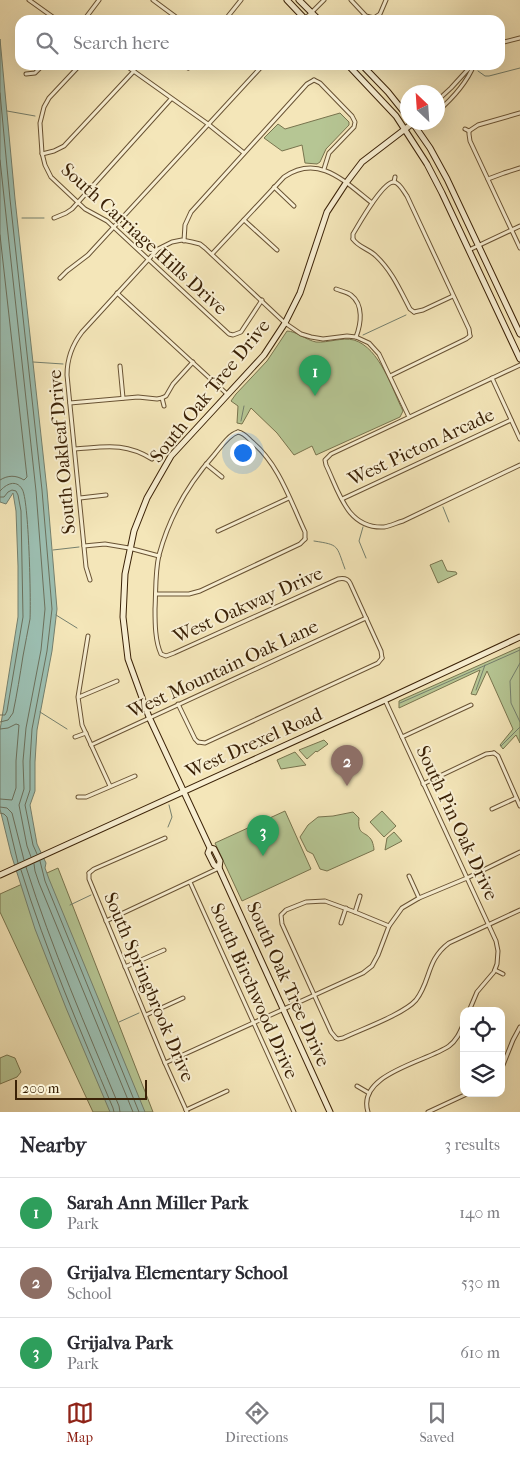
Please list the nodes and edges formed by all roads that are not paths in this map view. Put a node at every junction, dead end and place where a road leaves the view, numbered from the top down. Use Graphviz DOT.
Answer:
graph roads {
  1 [pos="29,0"];
  2 [pos="99,0"];
  3 [pos="153,0"];
  4 [pos="241,0"];
  5 [pos="287,0"];
  6 [pos="299,0"];
  7 [pos="324,0"];
  8 [pos="351,0"];
  9 [pos="386,0"];
  10 [pos="312,13"];
  11 [pos="50,15"];
  12 [pos="88,15"];
  13 [pos="173,15"];
  14 [pos="229,15"];
  15 [pos="300,15"];
  16 [pos="365,15"];
  17 [pos="379,15"];
  18 [pos="520,38"];
  19 [pos="505,42"];
  20 [pos="39,70"];
  21 [pos="75,70"];
  22 [pos="258,70"];
  23 [pos="353,70"];
  24 [pos="367,70"];
  25 [pos="468,70"];
  26 [pos="471,70"];
  27 [pos="134,71"];
  28 [pos="26,74"];
  29 [pos="445,94"];
  30 [pos="171,98"];
  31 [pos="445,106"];
  32 [pos="400,107"];
  33 [pos="520,113"];
  34 [pos="400,122"];
  35 [pos="355,123"];
  36 [pos="208,124"];
  37 [pos="360,124"];
  38 [pos="465,129"];
  39 [pos="402,130"];
  40 [pos="406,130"];
  41 [pos="418,130"];
  42 [pos="470,131"];
  43 [pos="244,153"];
  44 [pos="42,154"];
  45 [pos="520,168"];
  46 [pos="324,169"];
  47 [pos="395,177"];
  48 [pos="488,179"];
  49 [pos="394,182"];
  50 [pos="346,183"];
  51 [pos="274,187"];
  52 [pos="78,202"];
  53 [pos="372,203"];
  54 [pos="294,206"];
  55 [pos="54,218"];
  56 [pos="244,220"];
  57 [pos="520,226"];
  58 [pos="114,228"];
  59 [pos="512,230"];
  60 [pos="184,241"];
  61 [pos="478,245"];
  62 [pos="520,248"];
  63 [pos="277,250"];
  64 [pos="469,250"];
  65 [pos="212,254"];
  66 [pos="148,259"];
  67 [pos="60,278"];
  68 [pos="336,289"];
  69 [pos="117,293"];
  70 [pos="453,296"];
  71 [pos="262,300"];
  72 [pos="285,323"];
  73 [pos="520,334"];
  74 [pos="356,336"];
  75 [pos="520,359"];
  76 [pos="193,362"];
  77 [pos="520,365"];
  78 [pos="120,366"];
  79 [pos="390,376"];
  80 [pos="492,378"];
  81 [pos="227,394"];
  82 [pos="123,398"];
  83 [pos="162,398"];
  84 [pos="70,404"];
  85 [pos="164,406"];
  86 [pos="409,417"];
  87 [pos="511,420"];
  88 [pos="520,438"];
  89 [pos="75,450"];
  90 [pos="152,459"];
  91 [pos="206,464"];
  92 [pos="520,466"];
  93 [pos="222,477"];
  94 [pos="106,495"];
  95 [pos="80,498"];
  96 [pos="289,498"];
  97 [pos="342,499"];
  98 [pos="218,531"];
  99 [pos="84,546"];
  100 [pos="129,548"];
  101 [pos="159,556"];
  102 [pos="90,580"];
  103 [pos="156,594"];
  104 [pos="366,618"];
  105 [pos="88,636"];
  106 [pos="520,636"];
  107 [pos="117,681"];
  108 [pos="78,697"];
  109 [pos="385,700"];
  110 [pos="178,704"];
  111 [pos="471,705"];
  112 [pos="149,717"];
  113 [pos="86,733"];
  114 [pos="402,736"];
  115 [pos="75,737"];
  116 [pos="91,745"];
  117 [pos="135,776"];
  118 [pos="423,784"];
  119 [pos="110,786"];
  120 [pos="184,791"];
  121 [pos="78,797"];
  122 [pos="516,798"];
  123 [pos="520,806"];
  124 [pos="492,809"];
  125 [pos="165,838"];
  126 [pos="520,852"];
  127 [pos="219,868"];
  128 [pos="0,875"];
  129 [pos="409,876"];
  130 [pos="467,878"];
  131 [pos="190,882"];
  132 [pos="360,896"];
  133 [pos="419,898"];
  134 [pos="346,908"];
  135 [pos="520,910"];
  136 [pos="355,912"];
  137 [pos="106,921"];
  138 [pos="341,923"];
  139 [pos="488,924"];
  140 [pos="389,926"];
  141 [pos="164,950"];
  142 [pos="125,967"];
  143 [pos="495,970"];
  144 [pos="502,974"];
  145 [pos="314,994"];
  146 [pos="183,998"];
  147 [pos="471,1007"];
  148 [pos="283,1010"];
  149 [pos="146,1015"];
  150 [pos="253,1024"];
  151 [pos="520,1027"];
  152 [pos="460,1033"];
  153 [pos="505,1060"];
  154 [pos="165,1063"];
  155 [pos="357,1086"];
  156 [pos="227,1091"];
  157 [pos="370,1093"];
  158 [pos="460,1097"];
  159 [pos="187,1111"];
  160 [pos="294,1112"];
  161 [pos="330,1112"];
  162 [pos="368,1112"];
  163 [pos="428,1112"];
  1 -- 11 [label="street"];
  2 -- 12 [label="street"];
  3 -- 13 [label="street"];
  4 -- 14 [label="street"];
  5 -- 15 [label="street"];
  6 -- 10 [label="street"];
  7 -- 10 [label="street"];
  8 -- 16 [label="street"];
  9 -- 17 [label="street"];
  18 -- 19 [label="street"];
  20 -- 28 [label="street"];
  21 -- 44 [label="street, South Carriage Hills Drive"];
  22 -- 36 [label="street"];
  23 -- 34 [label="street"];
  24 -- 32 [label="street"];
  25 -- 29 [label="street"];
  26 -- 31 [label="street"];
  27 -- 30 [label="street"];
  27 -- 44 [label="street"];
  30 -- 36 [label="street"];
  30 -- 52 [label="street"];
  33 -- 42 [label="street"];
  35 -- 37 [label="street"];
  35 -- 43 [label="street"];
  35 -- 46 [label="street"];
  36 -- 43 [label="street"];
  36 -- 58 [label="street"];
  38 -- 42 [label="street"];
  39 -- 50 [label="street, South Oak Tree Drive"];
  40 -- 64 [label="street"];
  41 -- 61 [label="street"];
  42 -- 48 [label="street"];
  43 -- 60 [label="street"];
  44 -- 52 [label="street, South Carriage Hills Drive"];
  45 -- 48 [label="street"];
  46 -- 50 [label="street"];
  46 -- 51 [label="street"];
  47 -- 49 [label="street"];
  48 -- 59 [label="street"];
  49 -- 53 [label="street"];
  49 -- 70 [label="street"];
  50 -- 53 [label="street"];
  50 -- 72 [label="street, South Oak Tree Drive"];
  51 -- 54 [label="street"];
  51 -- 56 [label="street"];
  52 -- 55 [label="street"];
  52 -- 58 [label="street, South Carriage Hills Drive"];
  53 -- 70 [label="street"];
  56 -- 63 [label="street"];
  56 -- 65 [label="street"];
  57 -- 59 [label="street"];
  58 -- 66 [label="street, South Carriage Hills Drive"];
  58 -- 67 [label="street"];
  59 -- 61 [label="street"];
  59 -- 62 [label="street"];
  60 -- 65 [label="street"];
  60 -- 66 [label="street, South Oakleaf Drive"];
  61 -- 64 [label="street"];
  61 -- 73 [label="street"];
  64 -- 75 [label="street"];
  65 -- 71 [label="street"];
  66 -- 69 [label="street, South Oakleaf Drive"];
  66 -- 71 [label="street, South Carriage Hills Drive"];
  68 -- 74 [label="street"];
  69 -- 76 [label="street"];
  69 -- 84 [label="street, South Oakleaf Drive"];
  70 -- 79 [label="street"];
  71 -- 72 [label="street"];
  72 -- 74 [label="street"];
  72 -- 81 [label="street, South Oak Tree Drive"];
  74 -- 79 [label="street"];
  76 -- 81 [label="street"];
  76 -- 83 [label="street"];
  77 -- 80 [label="street"];
  78 -- 82 [label="street"];
  79 -- 86 [label="street"];
  80 -- 86 [label="street"];
  80 -- 87 [label="street"];
  81 -- 100 [label="street, South Oak Tree Drive"];
  82 -- 83 [label="street"];
  82 -- 84 [label="street"];
  83 -- 85 [label="street"];
  84 -- 89 [label="street, South Oakleaf Drive"];
  86 -- 97 [label="street"];
  87 -- 88 [label="street"];
  87 -- 97 [label="street, West Picton Arcade"];
  89 -- 90 [label="street"];
  89 -- 95 [label="street, South Oakleaf Drive"];
  91 -- 93 [label="street"];
  91 -- 96 [label="street"];
  91 -- 101 [label="street"];
  92 -- 97 [label="street"];
  94 -- 95 [label="street"];
  95 -- 99 [label="street, South Oakleaf Drive"];
  96 -- 98 [label="street"];
  96 -- 103 [label="street"];
  99 -- 100 [label="street"];
  99 -- 102 [label="street, South Oakleaf Drive"];
  100 -- 101 [label="street"];
  100 -- 112 [label="street, South Oak Tree Drive"];
  101 -- 103 [label="street"];
  103 -- 104 [label="street, West Oakway Drive"];
  104 -- 110 [label="street, West Mountain Oak Lane"];
  104 -- 110 [label="street"];
  105 -- 108 [label="street"];
  106 -- 109 [label="street, West Drexel Road"];
  107 -- 108 [label="street"];
  108 -- 113 [label="street"];
  109 -- 114 [label="street, South Pin Oak Drive"];
  109 -- 120 [label="street, West Drexel Road"];
  110 -- 112 [label="street, West Mountain Oak Lane"];
  111 -- 114 [label="street"];
  112 -- 116 [label="street, West Mountain Oak Lane"];
  112 -- 120 [label="street, South Oak Tree Drive"];
  113 -- 115 [label="street"];
  113 -- 116 [label="street"];
  114 -- 118 [label="street, South Pin Oak Drive"];
  116 -- 119 [label="street"];
  117 -- 119 [label="street"];
  118 -- 122 [label="street"];
  118 -- 130 [label="street, South Pin Oak Drive"];
  119 -- 121 [label="street"];
  120 -- 127 [label="street, South Oak Tree Drive"];
  120 -- 128 [label="street, West Drexel Road"];
  122 -- 123 [label="street"];
  122 -- 124 [label="street"];
  125 -- 137 [label="street, South Springbrook Drive"];
  126 -- 130 [label="street"];
  127 -- 131 [label="street"];
  127 -- 148 [label="street, South Oak Tree Drive"];
  129 -- 133 [label="street"];
  130 -- 133 [label="street"];
  130 -- 139 [label="street, South Pin Oak Drive"];
  131 -- 137 [label="street"];
  131 -- 150 [label="street, South Birchwood Drive"];
  132 -- 136 [label="street"];
  133 -- 140 [label="street"];
  134 -- 136 [label="street"];
  134 -- 138 [label="street"];
  134 -- 145 [label="street"];
  135 -- 139 [label="street"];
  136 -- 140 [label="street"];
  137 -- 142 [label="street, South Springbrook Drive"];
  139 -- 143 [label="street, South Pin Oak Drive"];
  139 -- 145 [label="street"];
  140 -- 145 [label="street"];
  141 -- 142 [label="street"];
  142 -- 149 [label="street, South Springbrook Drive"];
  143 -- 144 [label="street"];
  143 -- 147 [label="street"];
  145 -- 148 [label="street"];
  146 -- 149 [label="street"];
  148 -- 150 [label="street"];
  148 -- 161 [label="street, South Oak Tree Drive"];
  149 -- 154 [label="street, South Springbrook Drive"];
  150 -- 154 [label="street"];
  150 -- 160 [label="street, South Birchwood Drive"];
  151 -- 153 [label="street"];
  152 -- 157 [label="street"];
  154 -- 159 [label="street, South Springbrook Drive"];
  155 -- 157 [label="street"];
  156 -- 159 [label="street"];
  157 -- 162 [label="street"];
  158 -- 163 [label="street"];
}
